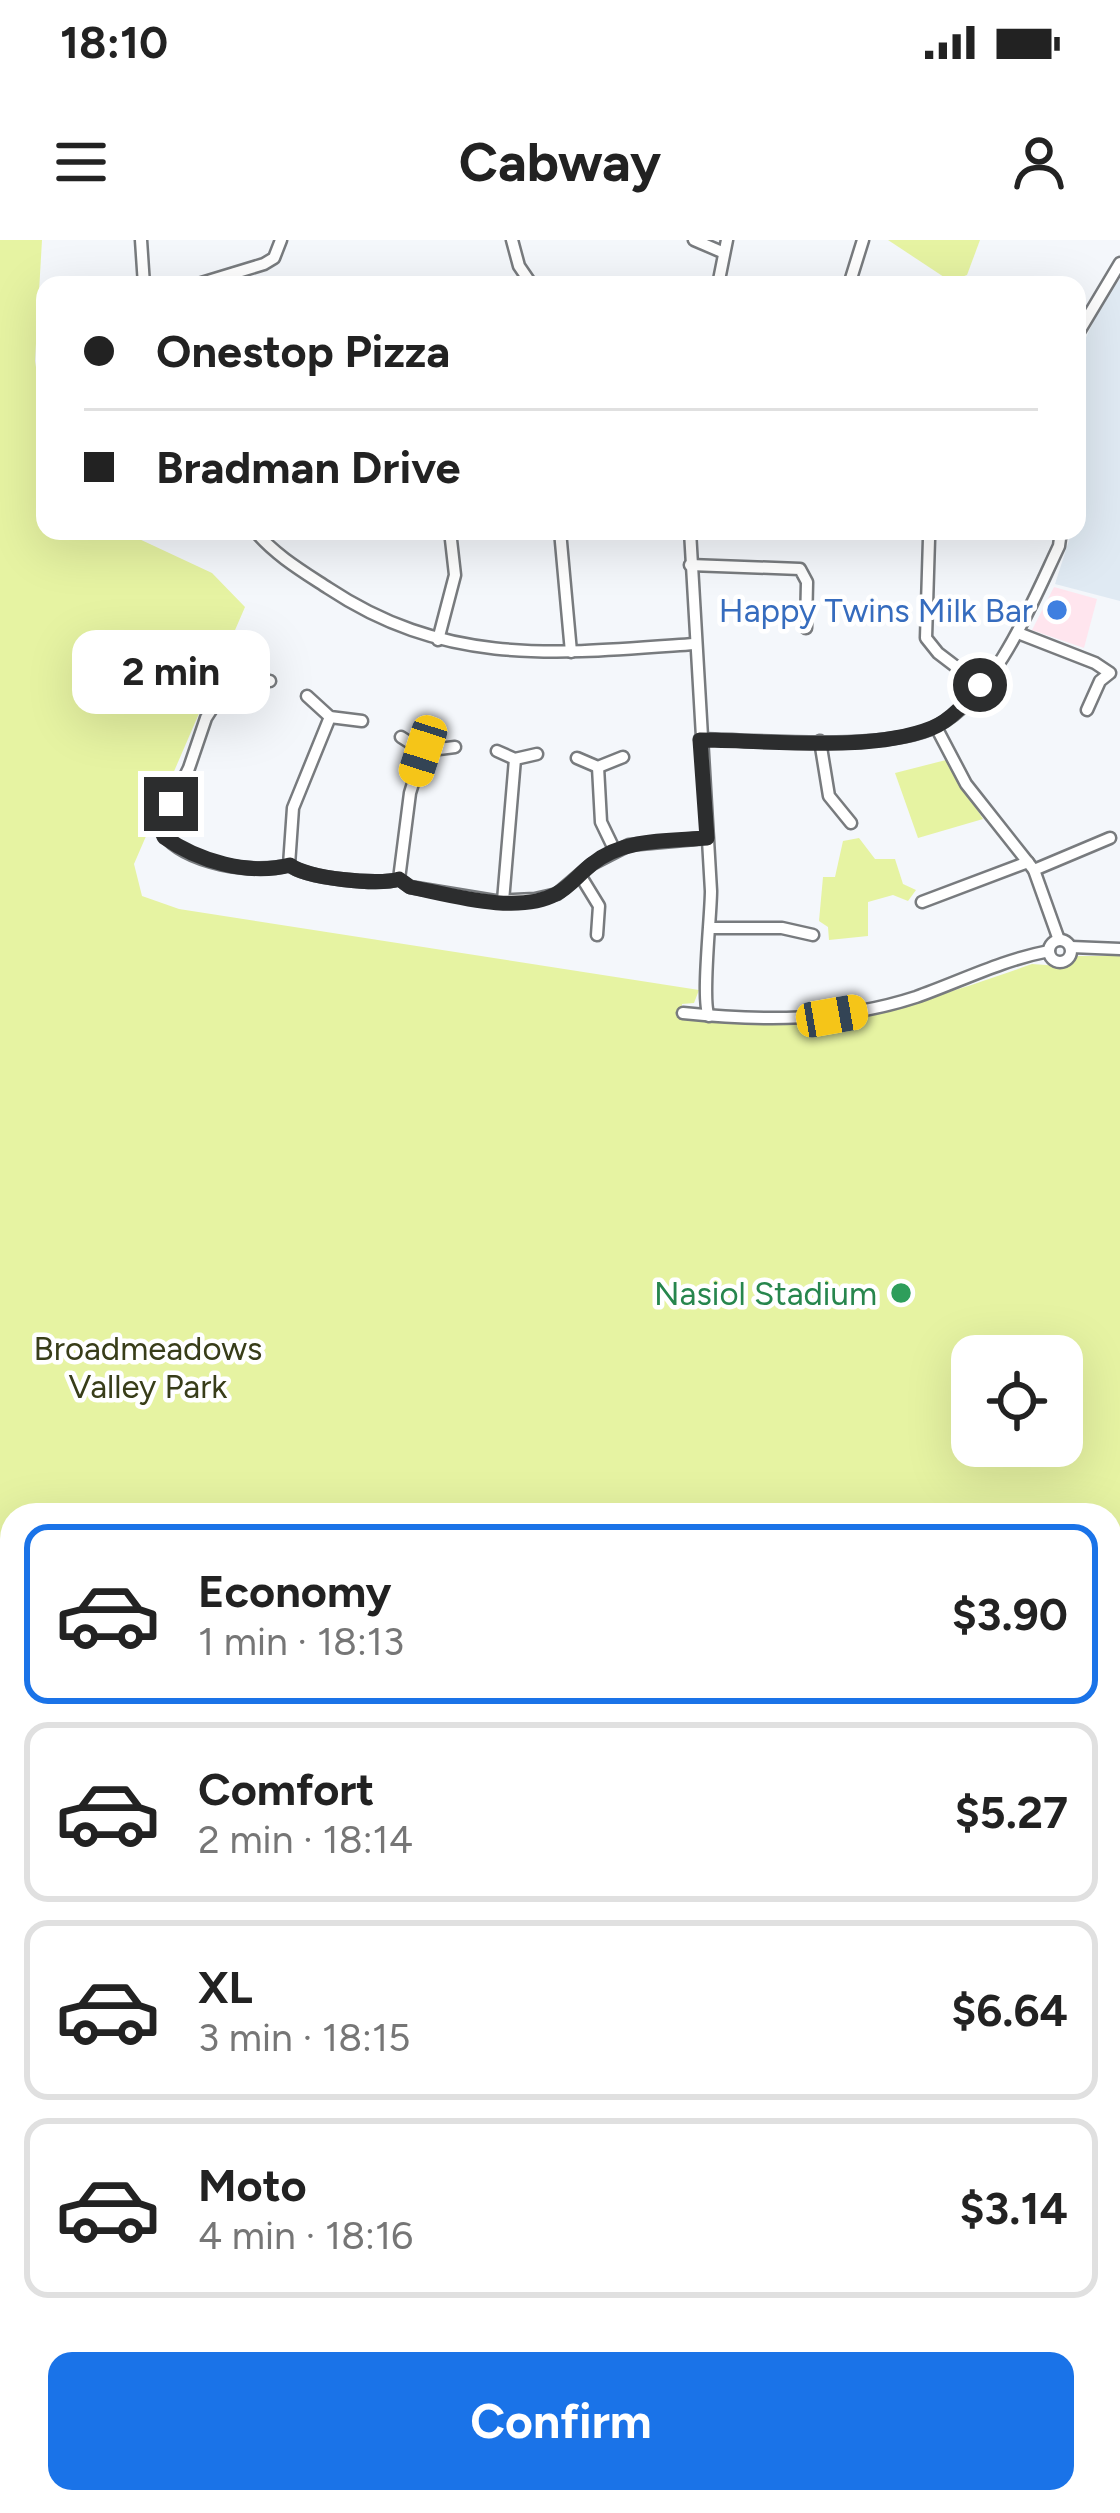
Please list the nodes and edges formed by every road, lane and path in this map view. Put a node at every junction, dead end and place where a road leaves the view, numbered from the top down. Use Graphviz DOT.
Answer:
graph roads {
  1 [pos="141,240"];
  2 [pos="281,240"];
  3 [pos="512,240"];
  4 [pos="694,240"];
  5 [pos="863,240"];
  6 [pos="725,246"];
  7 [pos="1120,263"];
  8 [pos="143,276"];
  9 [pos="225,276"];
  10 [pos="526,276"];
  11 [pos="720,276"];
  12 [pos="852,276"];
  13 [pos="1086,320"];
  14 [pos="451,540"];
  15 [pos="561,540"];
  16 [pos="690,540"];
  17 [pos="929,540"];
  18 [pos="1059,540"];
  19 [pos="264,542"];
  20 [pos="690,566"];
  21 [pos="806,628"];
  22 [pos="1018,633"];
  23 [pos="438,640"];
  24 [pos="694,644"];
  25 [pos="571,652"];
  26 [pos="270,681"];
  27 [pos="980,685"];
  28 [pos="307,696"];
  29 [pos="1087,710"];
  30 [pos="330,717"];
  31 [pos="362,721"];
  32 [pos="936,727"];
  33 [pos="401,737"];
  34 [pos="700,740"];
  35 [pos="820,741"];
  36 [pos="455,747"];
  37 [pos="423,751"];
  38 [pos="497,751"];
  39 [pos="537,754"];
  40 [pos="622,757"];
  41 [pos="577,758"];
  42 [pos="515,759"];
  43 [pos="598,767"];
  44 [pos="850,823"];
  45 [pos="707,838"];
  46 [pos="1110,838"];
  47 [pos="615,851"];
  48 [pos="290,865"];
  49 [pos="1031,866"];
  50 [pos="580,875"];
  51 [pos="399,879"];
  52 [pos="503,902"];
  53 [pos="922,902"];
  54 [pos="711,928"];
  55 [pos="813,935"];
  56 [pos="598,936"];
  57 [pos="1065,944"];
  58 [pos="1120,949"];
  59 [pos="1049,951"];
  60 [pos="683,1013"];
  61 [pos="709,1016"];
  1 -- 8 [label="street"];
  2 -- 9 [label="street"];
  3 -- 10 [label="street"];
  4 -- 6 [label="street"];
  5 -- 12 [label="street"];
  6 -- 11 [label="street"];
  7 -- 13 [label="street"];
  14 -- 23 [label="street"];
  15 -- 25 [label="street"];
  16 -- 20 [label="street"];
  17 -- 27 [label="street"];
  18 -- 22 [label="street"];
  19 -- 23 [label="street"];
  20 -- 21 [label="street"];
  20 -- 24 [label="street"];
  22 -- 27 [label="street"];
  22 -- 29 [label="street"];
  23 -- 25 [label="street"];
  24 -- 25 [label="street"];
  24 -- 34 [label="street"];
  26 -- 48 [label="street"];
  27 -- 32 [label="street"];
  28 -- 30 [label="street"];
  30 -- 31 [label="street"];
  30 -- 48 [label="street"];
  32 -- 35 [label="street"];
  32 -- 49 [label="street"];
  33 -- 37 [label="street"];
  34 -- 35 [label="street"];
  34 -- 45 [label="street"];
  35 -- 44 [label="street"];
  36 -- 37 [label="street"];
  37 -- 51 [label="street"];
  38 -- 42 [label="street"];
  39 -- 42 [label="street"];
  40 -- 43 [label="street"];
  41 -- 43 [label="street"];
  42 -- 52 [label="street"];
  43 -- 47 [label="street"];
  45 -- 47 [label="street"];
  45 -- 54 [label="street"];
  46 -- 49 [label="street"];
  47 -- 50 [label="street"];
  48 -- 51 [label="street"];
  49 -- 53 [label="street"];
  49 -- 57 [label="street"];
  50 -- 52 [label="street"];
  50 -- 56 [label="street"];
  51 -- 52 [label="street"];
  54 -- 55 [label="street"];
  54 -- 61 [label="street"];
  57 -- 58 [label="street"];
  57 -- 59 [label="street"];
  57 -- 59 [label="street"];
  59 -- 61 [label="street"];
  60 -- 61 [label="street"];
}
